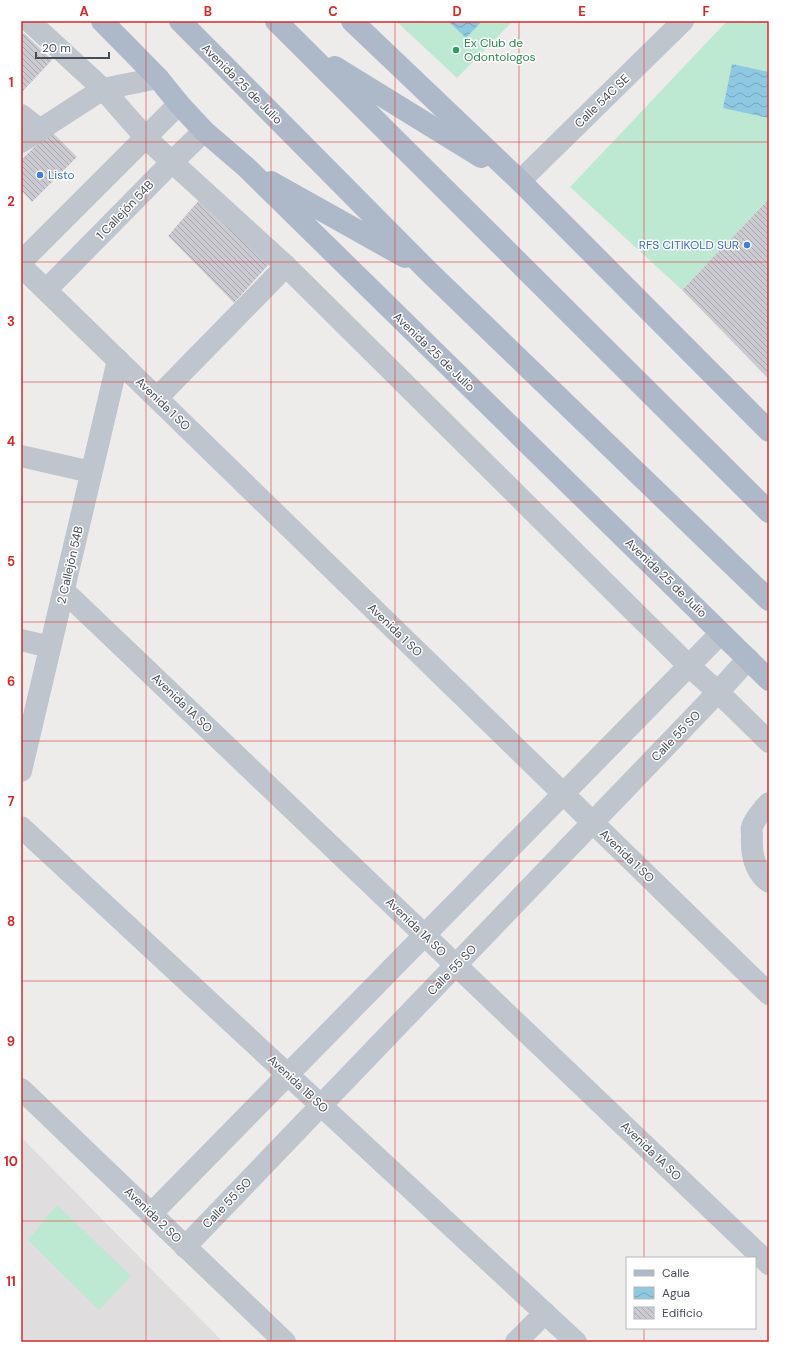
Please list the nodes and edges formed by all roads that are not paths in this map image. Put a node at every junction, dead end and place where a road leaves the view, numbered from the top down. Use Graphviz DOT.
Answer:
graph roads {
  1 [pos="29,21"];
  2 [pos="102,21"];
  3 [pos="180,21"];
  4 [pos="276,21"];
  5 [pos="352,21"];
  6 [pos="683,21"];
  7 [pos="304,47"];
  8 [pos="158,78"];
  9 [pos="103,89"];
  10 [pos="179,104"];
  11 [pos="21,115"];
  12 [pos="40,130"];
  13 [pos="204,131"];
  14 [pos="146,138"];
  15 [pos="21,142"];
  16 [pos="172,162"];
  17 [pos="246,168"];
  18 [pos="520,180"];
  19 [pos="21,262"];
  20 [pos="21,266"];
  21 [pos="286,266"];
  22 [pos="428,271"];
  23 [pos="46,290"];
  24 [pos="118,360"];
  25 [pos="157,398"];
  26 [pos="769,431"];
  27 [pos="21,456"];
  28 [pos="92,472"];
  29 [pos="769,512"];
  30 [pos="64,591"];
  31 [pos="769,600"];
  32 [pos="721,633"];
  33 [pos="21,640"];
  34 [pos="50,647"];
  35 [pos="748,659"];
  36 [pos="689,666"];
  37 [pos="769,680"];
  38 [pos="718,692"];
  39 [pos="769,742"];
  40 [pos="21,771"];
  41 [pos="563,794"];
  42 [pos="769,803"];
  43 [pos="593,823"];
  44 [pos="21,827"];
  45 [pos="769,882"];
  46 [pos="425,935"];
  47 [pos="456,965"];
  48 [pos="769,994"];
  49 [pos="288,1074"];
  50 [pos="21,1089"];
  51 [pos="321,1105"];
  52 [pos="151,1214"];
  53 [pos="185,1247"];
  54 [pos="769,1264"];
  55 [pos="545,1313"];
  56 [pos="285,1342"];
  57 [pos="516,1342"];
  58 [pos="576,1342"];
  1 -- 9 [label="street"];
  2 -- 8 [label="main road, Avenida 25 de Julio"];
  3 -- 22 [label="main road, Avenida 25 de Julio"];
  4 -- 7 [label="main road"];
  5 -- 18 [label="main road"];
  6 -- 18 [label="street, Calle 54C SE"];
  7 -- 18 [label="main road"];
  7 -- 29 [label="main road"];
  8 -- 9 [label="street"];
  8 -- 10 [label="main road, Avenida 25 de Julio"];
  9 -- 12 [label="street"];
  9 -- 14 [label="street"];
  10 -- 13 [label="main road, Avenida 25 de Julio"];
  10 -- 14 [label="street"];
  11 -- 12 [label="street"];
  12 -- 15 [label="street"];
  13 -- 16 [label="street, 1 Callejón 54B"];
  13 -- 17 [label="main road, Avenida 25 de Julio"];
  14 -- 16 [label="street"];
  14 -- 19 [label="street"];
  16 -- 21 [label="street"];
  16 -- 23 [label="street, 1 Callejón 54B"];
  17 -- 22 [label="main road"];
  17 -- 32 [label="main road, Avenida 25 de Julio"];
  18 -- 26 [label="main road"];
  20 -- 23 [label="street, Avenida 1 SO"];
  21 -- 25 [label="street"];
  21 -- 36 [label="street"];
  22 -- 31 [label="main road, Avenida 25 de Julio"];
  23 -- 24 [label="street, Avenida 1 SO"];
  24 -- 25 [label="street, Avenida 1 SO"];
  24 -- 28 [label="street, 2 Callejón 54B"];
  25 -- 41 [label="street, Avenida 1 SO"];
  27 -- 28 [label="street"];
  28 -- 30 [label="street, 2 Callejón 54B"];
  30 -- 34 [label="street, 2 Callejón 54B"];
  30 -- 46 [label="street, Avenida 1A SO"];
  32 -- 35 [label="main road, Avenida 25 de Julio"];
  32 -- 36 [label="street"];
  33 -- 34 [label="street"];
  34 -- 40 [label="street, 2 Callejón 54B"];
  35 -- 37 [label="main road, Avenida 25 de Julio"];
  35 -- 38 [label="street, Calle 55 SO"];
  36 -- 38 [label="street"];
  36 -- 41 [label="street"];
  38 -- 39 [label="street"];
  38 -- 43 [label="street, Calle 55 SO"];
  41 -- 43 [label="street, Avenida 1 SO"];
  41 -- 46 [label="street"];
  42 -- 45 [label="street"];
  43 -- 47 [label="street, Calle 55 SO"];
  43 -- 48 [label="street, Avenida 1 SO"];
  44 -- 49 [label="street, Avenida 1B SO"];
  46 -- 47 [label="street, Avenida 1A SO"];
  46 -- 49 [label="street"];
  47 -- 51 [label="street, Calle 55 SO"];
  47 -- 54 [label="street, Avenida 1A SO"];
  49 -- 51 [label="street, Avenida 1B SO"];
  49 -- 52 [label="street"];
  50 -- 52 [label="street, Avenida 2 SO"];
  51 -- 53 [label="street, Calle 55 SO"];
  51 -- 55 [label="street, Avenida 1B SO"];
  52 -- 53 [label="street, Avenida 2 SO"];
  53 -- 56 [label="street, Avenida 2 SO"];
  55 -- 57 [label="street"];
  55 -- 58 [label="street, Avenida 1B SO"];
}
